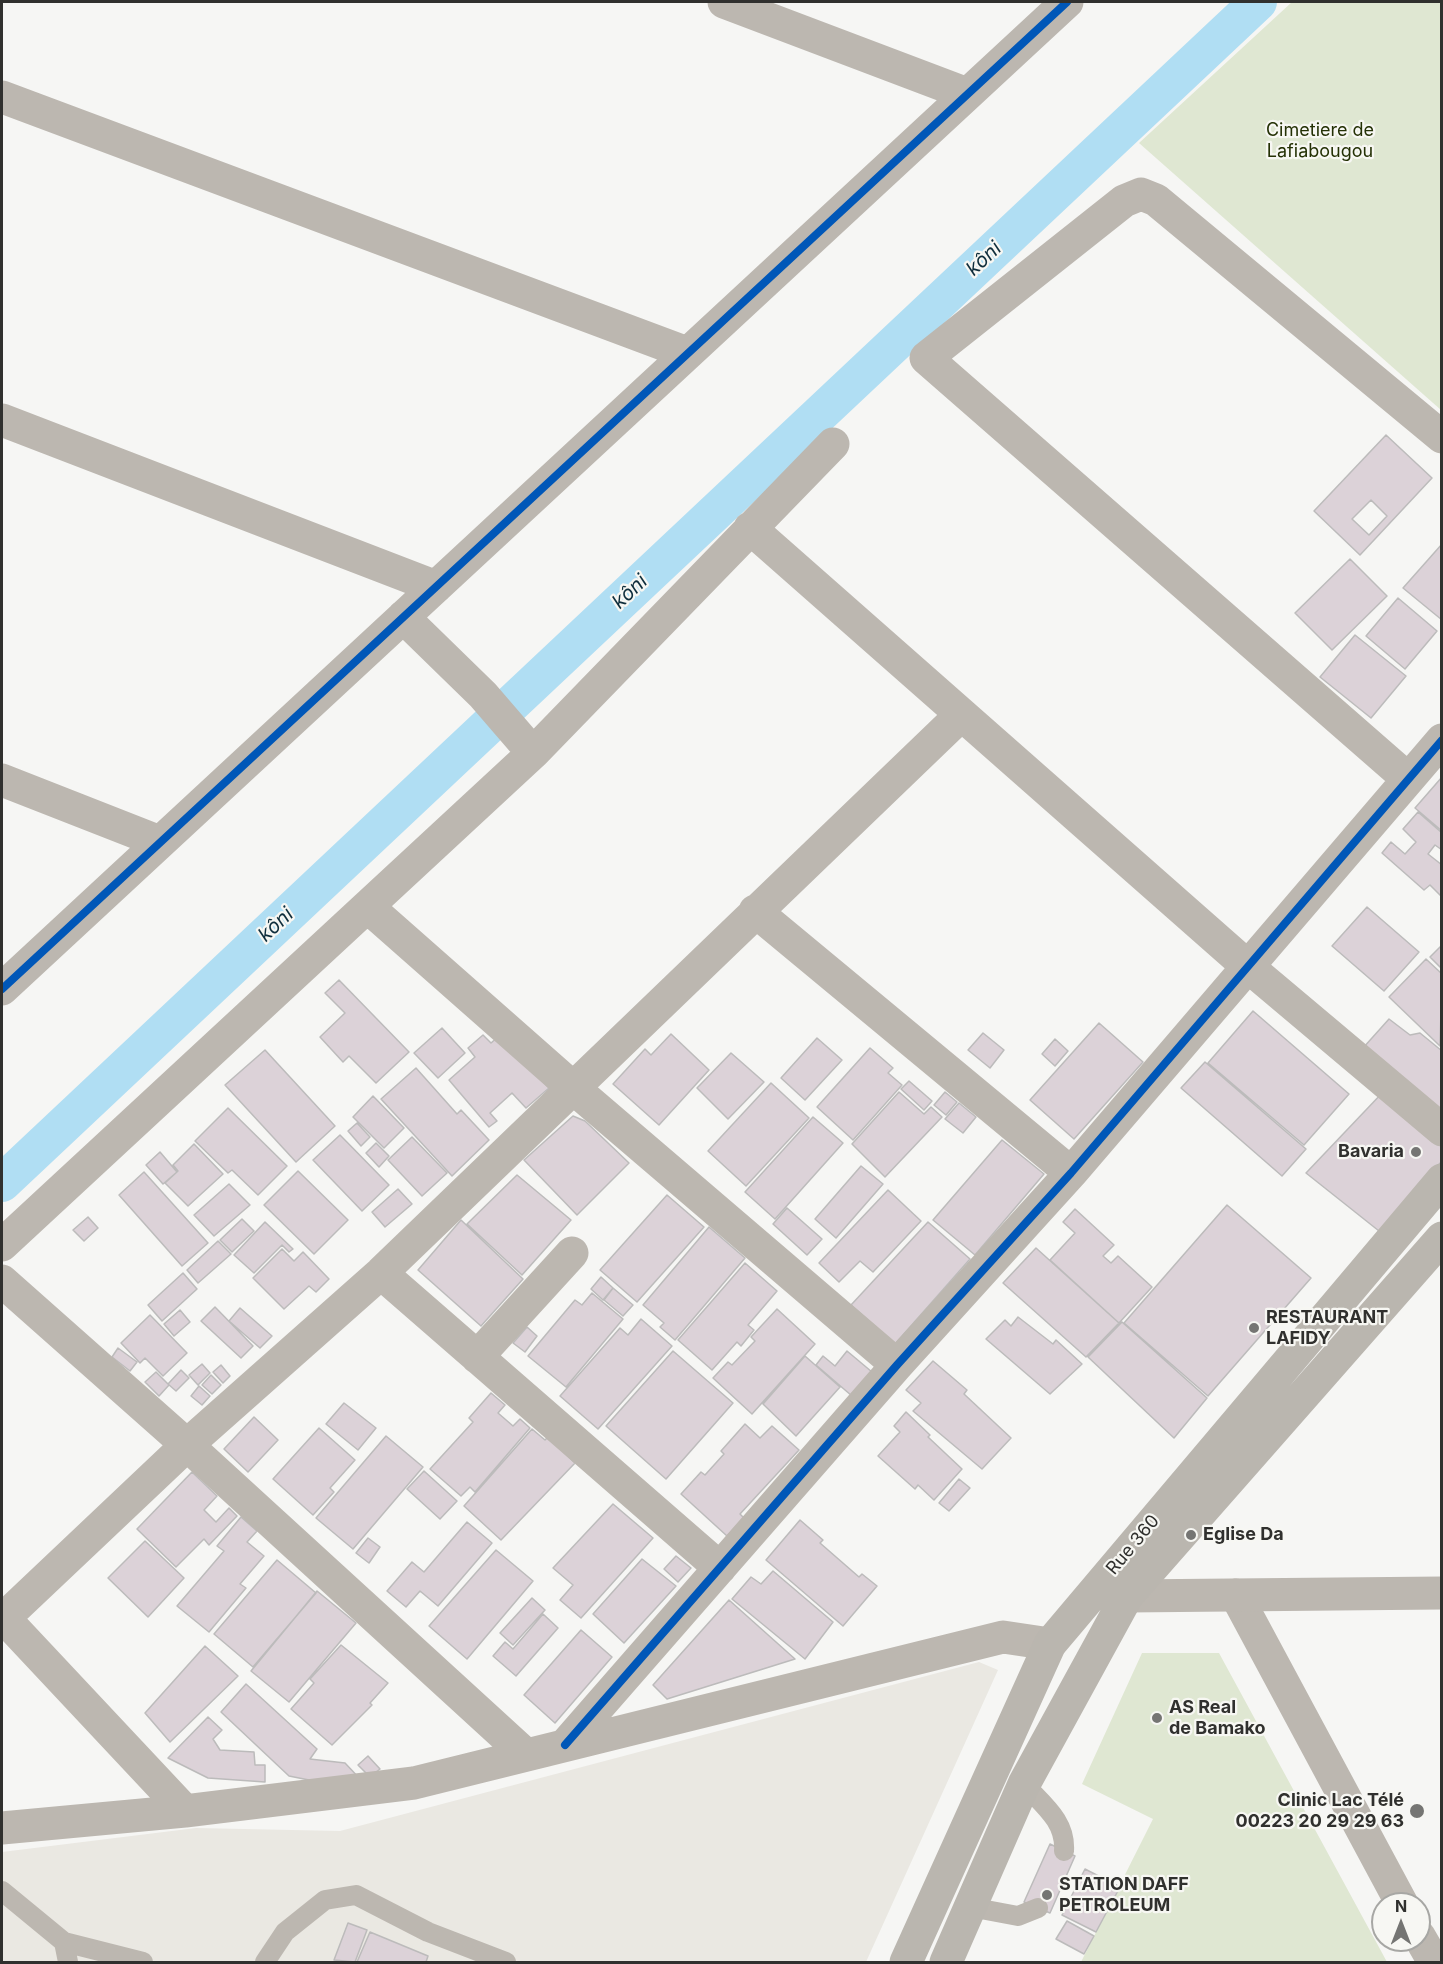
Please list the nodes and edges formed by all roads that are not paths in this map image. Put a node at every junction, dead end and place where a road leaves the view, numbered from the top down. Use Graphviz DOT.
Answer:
graph roads {
  1 [pos="724,2"];
  2 [pos="1067,2"];
  3 [pos="967,94"];
  4 [pos="2,97"];
  5 [pos="687,353"];
  6 [pos="2,420"];
  7 [pos="1442,437"];
  8 [pos="833,444"];
  9 [pos="750,528"];
  10 [pos="436,587"];
  11 [pos="403,617"];
  12 [pos="961,715"];
  13 [pos="1442,740"];
  14 [pos="526,746"];
  15 [pos="1408,779"];
  16 [pos="2,780"];
  17 [pos="160,842"];
  18 [pos="369,908"];
  19 [pos="755,911"];
  20 [pos="1246,966"];
  21 [pos="2,989"];
  22 [pos="572,1087"];
  23 [pos="1442,1130"];
  24 [pos="1071,1173"];
  25 [pos="1442,1180"];
  26 [pos="1442,1238"];
  27 [pos="2,1245"];
  28 [pos="572,1253"];
  29 [pos="381,1273"];
  30 [pos="2,1281"];
  31 [pos="477,1357"];
  32 [pos="897,1365"];
  33 [pos="187,1445"];
  34 [pos="720,1568"];
  35 [pos="1115,1588"];
  36 [pos="1442,1593"];
  37 [pos="1236,1595"];
  38 [pos="2,1619"];
  39 [pos="1050,1644"];
  40 [pos="565,1745"];
  41 [pos="526,1755"];
  42 [pos="1024,1784"];
  43 [pos="185,1810"];
  44 [pos="2,1828"];
  45 [pos="1064,1851"];
  46 [pos="2,1892"];
  47 [pos="1396,1892"];
  48 [pos="970,1907"];
  49 [pos="1038,1908"];
  50 [pos="64,1942"];
  51 [pos="68,1962"];
  52 [pos="143,1962"];
  53 [pos="264,1962"];
  54 [pos="506,1962"];
  55 [pos="906,1962"];
  56 [pos="946,1962"];
  1 -- 3 [label="street"];
  2 -- 3 [label="street"];
  3 -- 5 [label="street"];
  4 -- 5 [label="street"];
  5 -- 10 [label="street"];
  6 -- 10 [label="street"];
  7 -- 15 [label="street"];
  8 -- 9 [label="street"];
  9 -- 12 [label="street"];
  9 -- 14 [label="street"];
  10 -- 11 [label="street"];
  11 -- 14 [label="street"];
  11 -- 17 [label="street"];
  12 -- 19 [label="street"];
  12 -- 20 [label="street"];
  13 -- 15 [label="street"];
  14 -- 18 [label="street"];
  15 -- 20 [label="street"];
  16 -- 17 [label="street"];
  17 -- 21 [label="street"];
  18 -- 22 [label="street"];
  18 -- 27 [label="street"];
  19 -- 22 [label="street"];
  19 -- 24 [label="street"];
  20 -- 23 [label="street"];
  20 -- 24 [label="street"];
  22 -- 29 [label="street"];
  22 -- 32 [label="street"];
  24 -- 32 [label="street"];
  25 -- 35 [label="main road, Rue 360"];
  26 -- 35 [label="main road, Rue 360"];
  28 -- 31 [label="street"];
  29 -- 31 [label="street"];
  29 -- 33 [label="street"];
  30 -- 33 [label="street"];
  31 -- 34 [label="street"];
  32 -- 34 [label="street"];
  33 -- 38 [label="street"];
  33 -- 41 [label="street"];
  34 -- 40 [label="street"];
  35 -- 37 [label="street"];
  35 -- 39 [label="main road, Rue 360"];
  35 -- 42 [label="main road, Rue 360"];
  36 -- 37 [label="street"];
  37 -- 47 [label="street"];
  38 -- 43 [label="street"];
  39 -- 40 [label="street"];
  39 -- 55 [label="main road, Rue 360"];
  40 -- 41 [label="street"];
  41 -- 43 [label="street"];
  42 -- 45 [label="lane"];
  42 -- 48 [label="main road, Rue 360"];
  43 -- 44 [label="street"];
  46 -- 50 [label="lane"];
  48 -- 49 [label="lane"];
  48 -- 56 [label="main road, Rue 360"];
  50 -- 51 [label="lane"];
  50 -- 52 [label="lane"];
  53 -- 54 [label="lane"];
}
